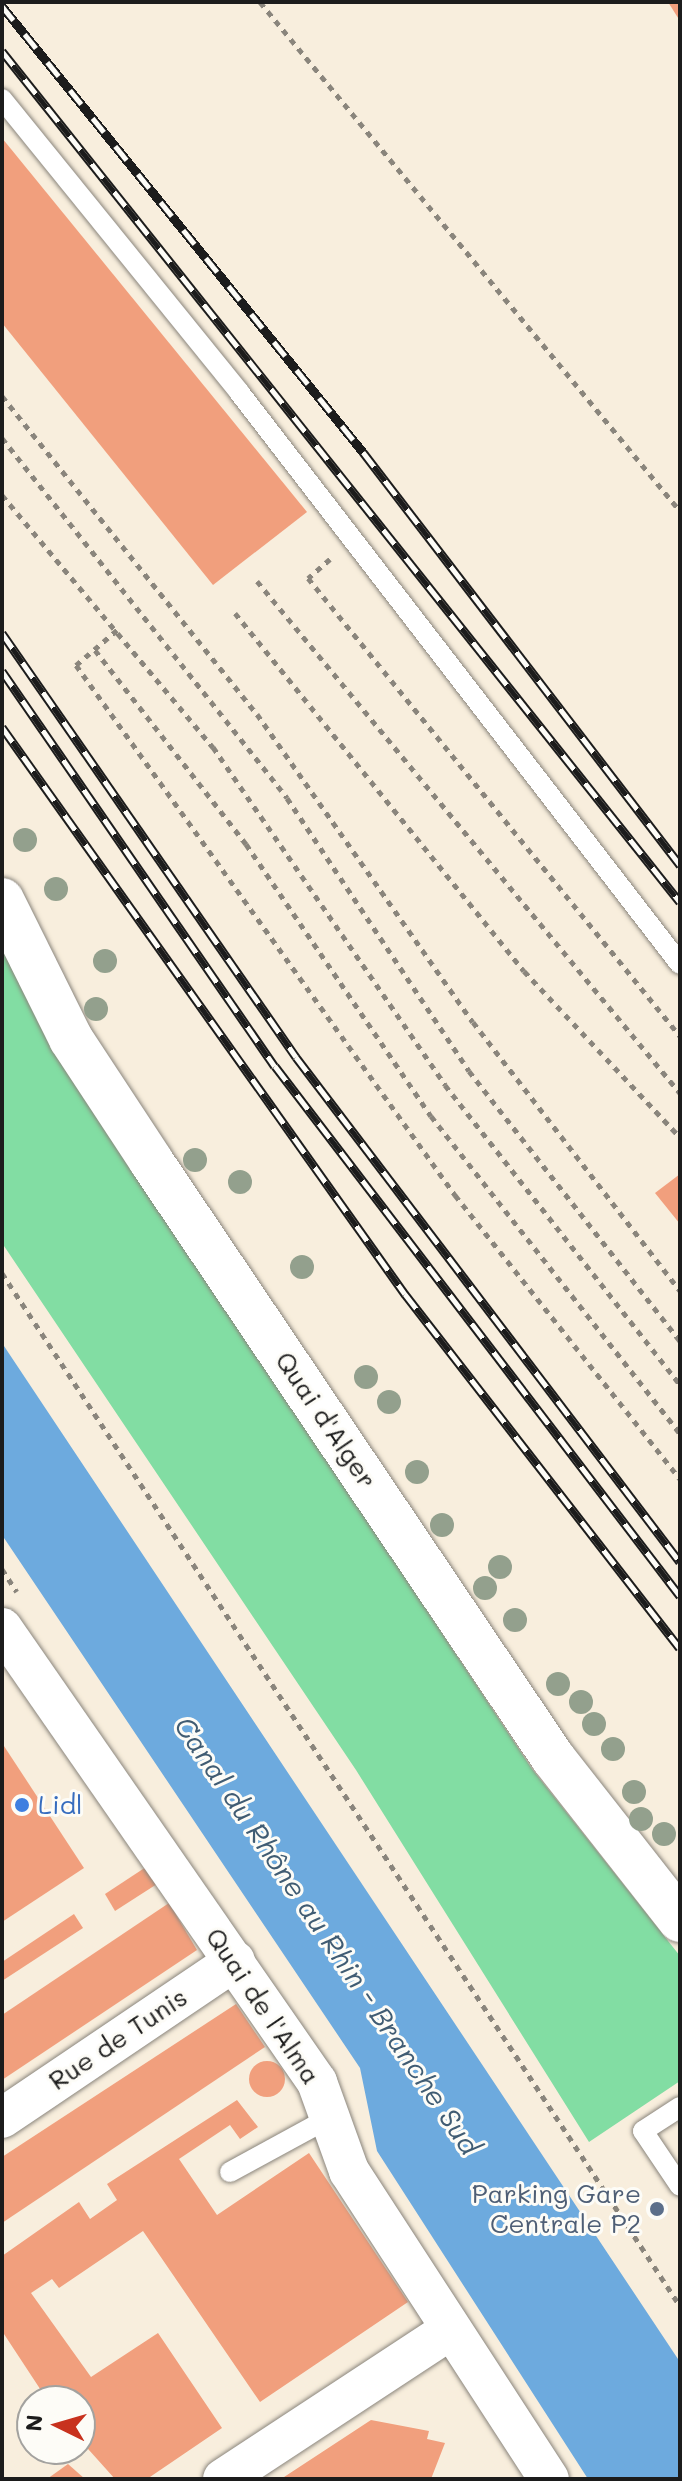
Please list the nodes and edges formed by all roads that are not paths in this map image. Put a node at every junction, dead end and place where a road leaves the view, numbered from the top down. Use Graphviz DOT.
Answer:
graph roads {
  1 [pos="2,99"];
  2 [pos="2,900"];
  3 [pos="680,964"];
  4 [pos="2,1628"];
  5 [pos="680,1920"];
  6 [pos="235,1961"];
  7 [pos="680,2107"];
  8 [pos="2,2118"];
  9 [pos="329,2118"];
  10 [pos="230,2172"];
  11 [pos="680,2186"];
  12 [pos="450,2330"];
  13 [pos="223,2479"];
  14 [pos="549,2479"];
  1 -- 3 [label="lane"];
  2 -- 5 [label="main road, Quai d'Alger"];
  4 -- 6 [label="street, Quai de l'Alma"];
  6 -- 8 [label="street, Rue de Tunis"];
  6 -- 9 [label="street, Quai de l'Alma"];
  7 -- 11 [label="lane"];
  9 -- 10 [label="lane"];
  9 -- 12 [label="street, Quai de l'Alma"];
  12 -- 13 [label="street"];
  12 -- 14 [label="street, Quai de l'Alma"];
}
